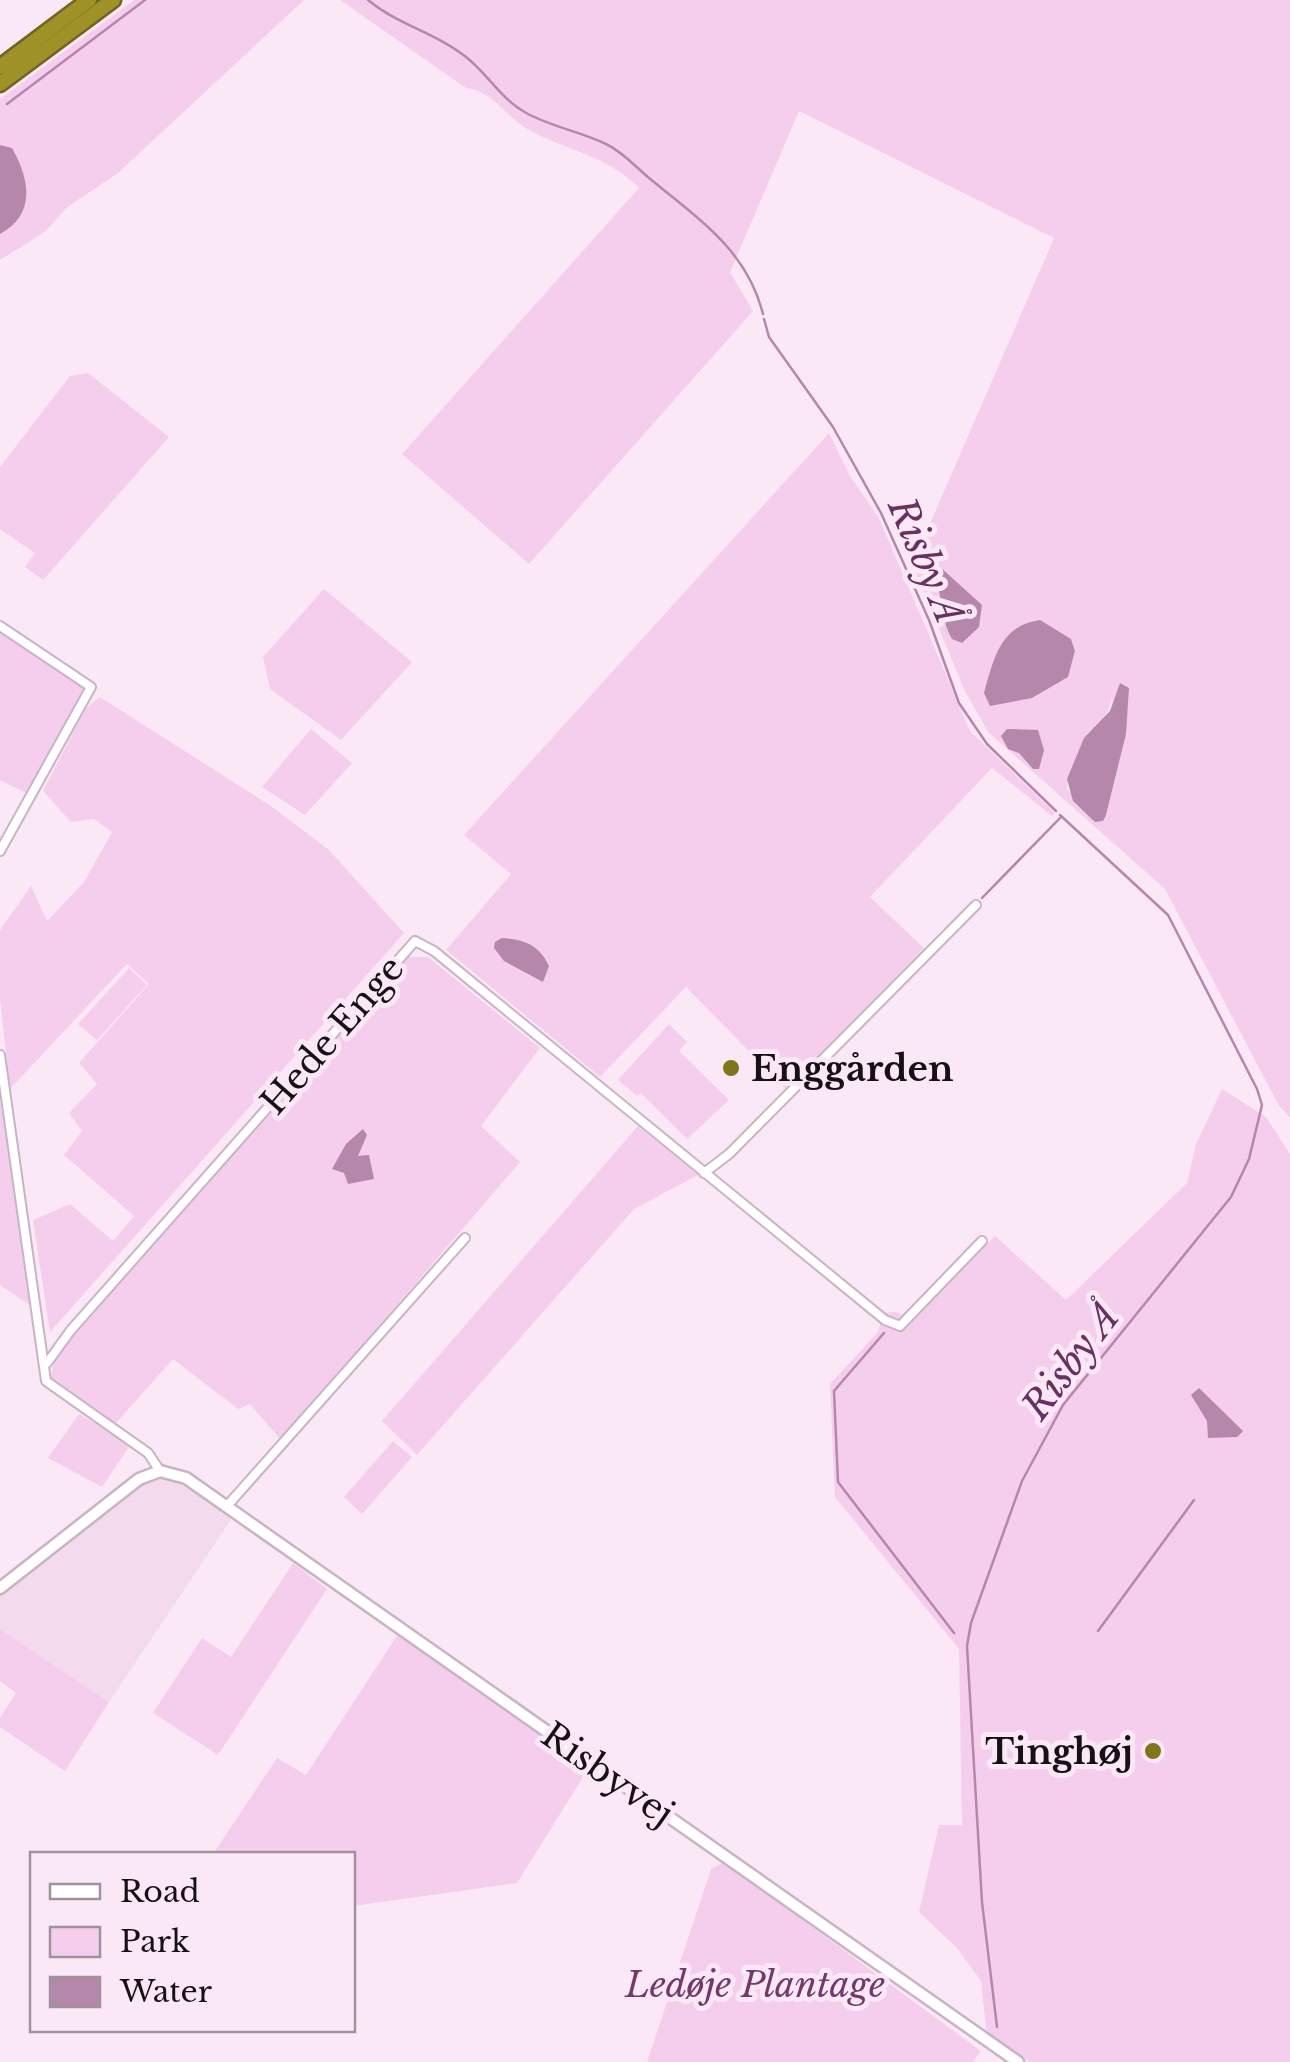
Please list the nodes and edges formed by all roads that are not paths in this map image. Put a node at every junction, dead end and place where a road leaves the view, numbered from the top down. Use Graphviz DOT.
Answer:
graph roads {
  1 [pos="90,0"];
  2 [pos="112,0"];
  3 [pos="0,67"];
  4 [pos="0,84"];
  5 [pos="0,626"];
  6 [pos="0,851"];
  7 [pos="976,905"];
  8 [pos="0,1055"];
  9 [pos="704,1173"];
  10 [pos="465,1238"];
  11 [pos="982,1241"];
  12 [pos="46,1364"];
  13 [pos="160,1471"];
  14 [pos="227,1506"];
  15 [pos="0,1588"];
  16 [pos="1018,2062"];
  1 -- 3 [label="highway"];
  2 -- 4 [label="highway"];
  5 -- 6 [label="street"];
  7 -- 9 [label="street"];
  8 -- 12 [label="street"];
  9 -- 11 [label="street, Hede Enge"];
  9 -- 12 [label="street, Hede Enge"];
  10 -- 14 [label="street"];
  12 -- 13 [label="street"];
  13 -- 14 [label="street, Risbyvej"];
  13 -- 15 [label="street"];
  14 -- 16 [label="street, Risbyvej"];
}
